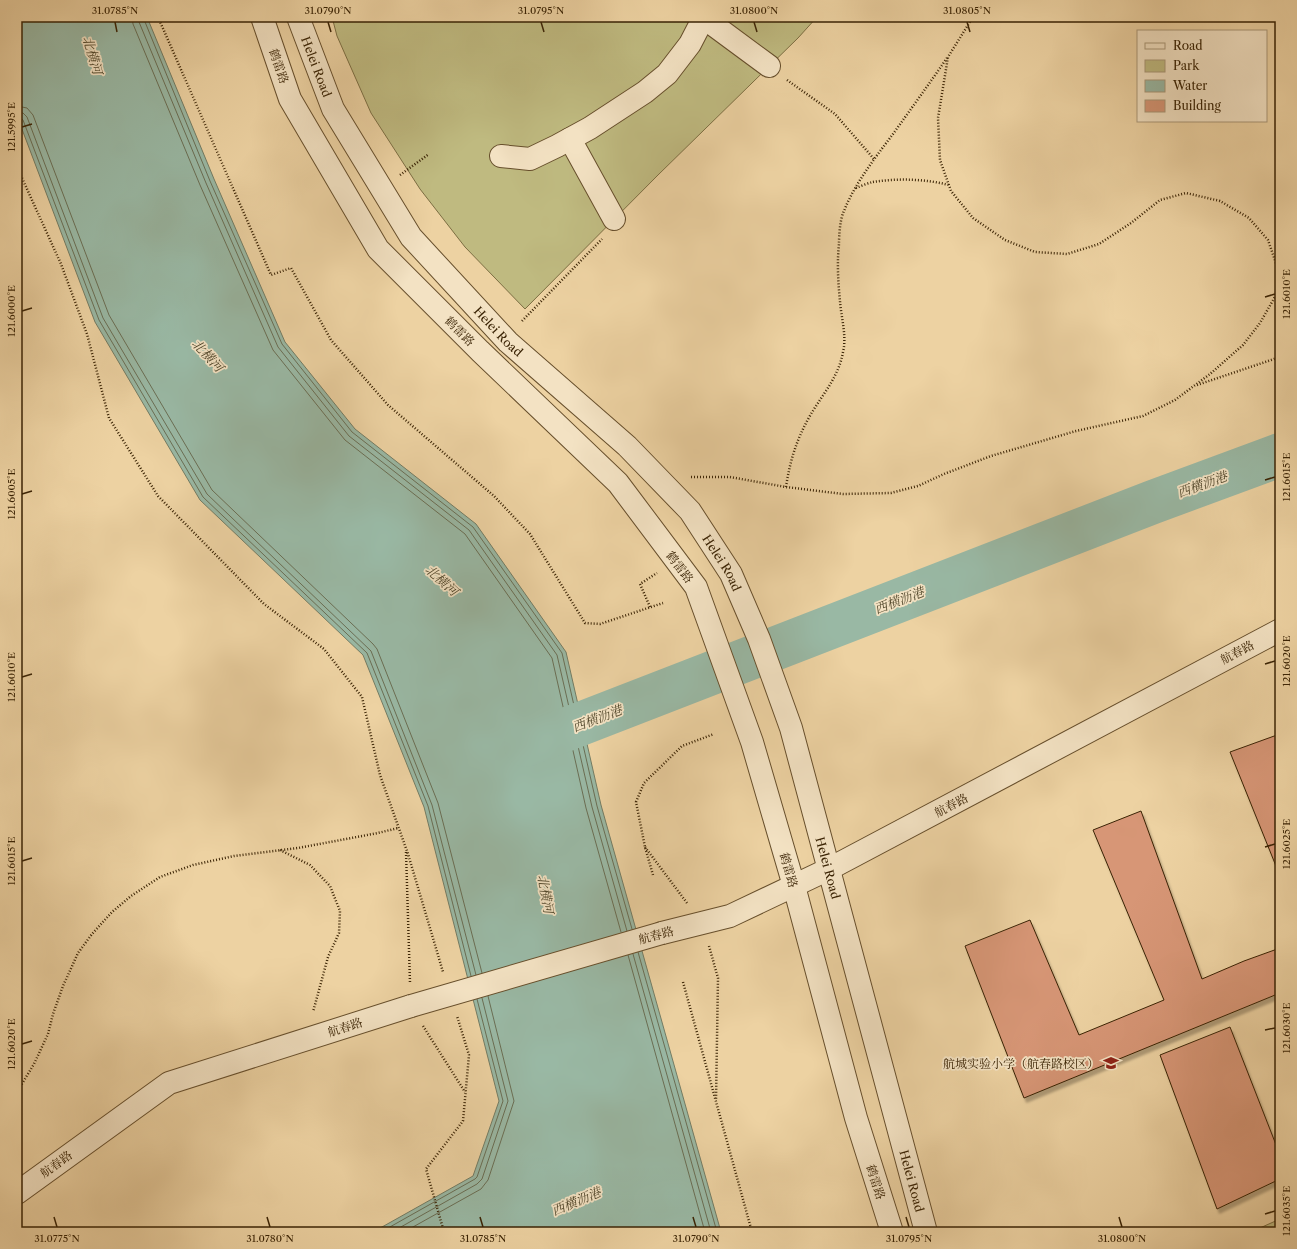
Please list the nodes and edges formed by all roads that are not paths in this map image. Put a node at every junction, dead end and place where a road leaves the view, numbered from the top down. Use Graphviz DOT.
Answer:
graph roads {
  1 [pos="262,17"];
  2 [pos="298,17"];
  3 [pos="704,17"];
  4 [pos="769,66"];
  5 [pos="570,139"];
  6 [pos="501,156"];
  7 [pos="614,219"];
  8 [pos="1280,630"];
  9 [pos="830,869"];
  10 [pos="794,886"];
  11 [pos="17,1193"];
  12 [pos="892,1232"];
  13 [pos="926,1232"];
  1 -- 10 [label="street, 鹤雷路"];
  2 -- 9 [label="street, Helei Road"];
  3 -- 4 [label="street"];
  3 -- 5 [label="street"];
  5 -- 6 [label="street"];
  5 -- 7 [label="street"];
  8 -- 9 [label="street, 航春路"];
  9 -- 10 [label="street, 航春路"];
  9 -- 13 [label="street, Helei Road"];
  10 -- 11 [label="street, 航春路, bridge"];
  10 -- 12 [label="street, 鹤雷路"];
}
